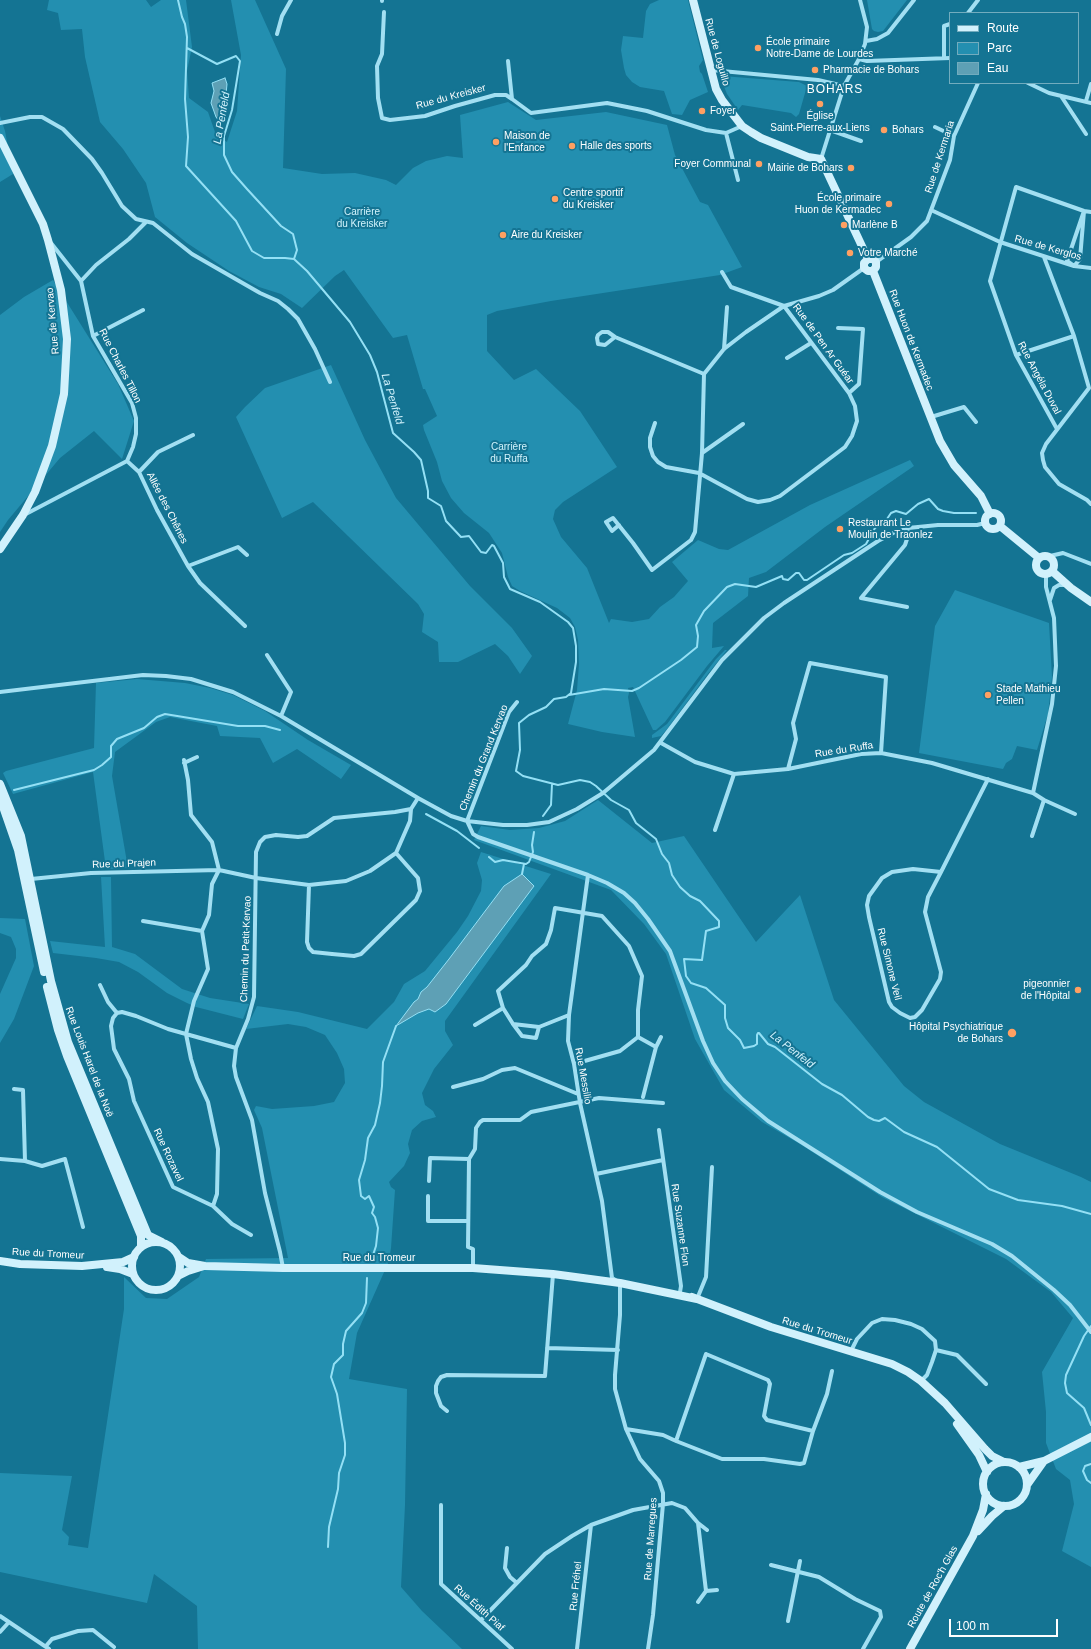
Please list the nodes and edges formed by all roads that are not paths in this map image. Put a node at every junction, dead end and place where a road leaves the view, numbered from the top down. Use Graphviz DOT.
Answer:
graph roads {
  1 [pos="292,0"];
  2 [pos="693,0"];
  3 [pos="860,0"];
  4 [pos="914,0"];
  5 [pos="978,0"];
  6 [pos="384,12"];
  7 [pos="969,12"];
  8 [pos="949,24"];
  9 [pos="277,34"];
  10 [pos="866,41"];
  11 [pos="944,58"];
  12 [pos="949,58"];
  13 [pos="859,59"];
  14 [pos="508,61"];
  15 [pos="711,70"];
  16 [pos="978,84"];
  17 [pos="1030,84"];
  18 [pos="1091,84"];
  19 [pos="844,86"];
  20 [pos="1062,96"];
  21 [pos="512,99"];
  22 [pos="1086,101"];
  23 [pos="1091,103"];
  24 [pos="0,124"];
  25 [pos="742,126"];
  26 [pos="935,127"];
  27 [pos="830,130"];
  28 [pos="726,133"];
  29 [pos="1086,134"];
  30 [pos="954,136"];
  31 [pos="0,138"];
  32 [pos="861,141"];
  33 [pos="821,160"];
  34 [pos="738,180"];
  35 [pos="931,210"];
  36 [pos="1084,211"];
  37 [pos="1091,212"];
  38 [pos="146,222"];
  39 [pos="48,240"];
  40 [pos="1000,242"];
  41 [pos="1044,257"];
  42 [pos="868,259"];
  43 [pos="876,262"];
  44 [pos="1074,266"];
  45 [pos="864,268"];
  46 [pos="1091,268"];
  47 [pos="873,271"];
  48 [pos="722,272"];
  49 [pos="81,281"];
  50 [pos="784,306"];
  51 [pos="726,307"];
  52 [pos="143,310"];
  53 [pos="838,328"];
  54 [pos="93,336"];
  55 [pos="1074,336"];
  56 [pos="615,337"];
  57 [pos="811,343"];
  58 [pos="724,349"];
  59 [pos="1016,355"];
  60 [pos="787,358"];
  61 [pos="704,374"];
  62 [pos="330,382"];
  63 [pos="1090,387"];
  64 [pos="849,393"];
  65 [pos="930,417"];
  66 [pos="655,422"];
  67 [pos="976,422"];
  68 [pos="743,424"];
  69 [pos="1057,429"];
  70 [pos="193,435"];
  71 [pos="702,453"];
  72 [pos="127,461"];
  73 [pos="139,472"];
  74 [pos="699,473"];
  75 [pos="1091,504"];
  76 [pos="990,514"];
  77 [pos="23,515"];
  78 [pos="986,523"];
  79 [pos="619,525"];
  80 [pos="1000,526"];
  81 [pos="908,528"];
  82 [pos="0,549"];
  83 [pos="247,555"];
  84 [pos="1050,556"];
  85 [pos="1039,558"];
  86 [pos="1091,564"];
  87 [pos="188,566"];
  88 [pos="1049,573"];
  89 [pos="1067,584"];
  90 [pos="1050,600"];
  91 [pos="1091,602"];
  92 [pos="907,607"];
  93 [pos="245,626"];
  94 [pos="267,654"];
  95 [pos="0,692"];
  96 [pos="517,702"];
  97 [pos="281,716"];
  98 [pos="660,743"];
  99 [pos="881,753"];
  100 [pos="196,757"];
  101 [pos="788,769"];
  102 [pos="734,774"];
  103 [pos="988,780"];
  104 [pos="0,784"];
  105 [pos="1033,792"];
  106 [pos="0,798"];
  107 [pos="418,798"];
  108 [pos="1044,800"];
  109 [pos="411,809"];
  110 [pos="1074,814"];
  111 [pos="467,821"];
  112 [pos="715,830"];
  113 [pos="1032,836"];
  114 [pos="396,853"];
  115 [pos="219,870"];
  116 [pos="941,872"];
  117 [pos="588,875"];
  118 [pos="256,878"];
  119 [pos="31,879"];
  120 [pos="309,885"];
  121 [pos="583,913"];
  122 [pos="143,921"];
  123 [pos="202,931"];
  124 [pos="100,985"];
  125 [pos="503,1008"];
  126 [pos="117,1013"];
  127 [pos="569,1015"];
  128 [pos="513,1024"];
  129 [pos="475,1025"];
  130 [pos="539,1026"];
  131 [pos="186,1034"];
  132 [pos="638,1037"];
  133 [pos="661,1038"];
  134 [pos="656,1047"];
  135 [pos="236,1048"];
  136 [pos="574,1064"];
  137 [pos="453,1087"];
  138 [pos="14,1088"];
  139 [pos="578,1094"];
  140 [pos="643,1097"];
  141 [pos="580,1103"];
  142 [pos="664,1103"];
  143 [pos="659,1130"];
  144 [pos="469,1158"];
  145 [pos="0,1159"];
  146 [pos="663,1160"];
  147 [pos="25,1161"];
  148 [pos="712,1167"];
  149 [pos="596,1174"];
  150 [pos="429,1181"];
  151 [pos="428,1196"];
  152 [pos="213,1206"];
  153 [pos="468,1222"];
  154 [pos="83,1227"];
  155 [pos="251,1235"];
  156 [pos="162,1242"];
  157 [pos="141,1247"];
  158 [pos="134,1257"];
  159 [pos="179,1257"];
  160 [pos="0,1261"];
  161 [pos="96,1266"];
  162 [pos="205,1266"];
  163 [pos="283,1268"];
  164 [pos="474,1268"];
  165 [pos="133,1274"];
  166 [pos="553,1274"];
  167 [pos="178,1276"];
  168 [pos="612,1278"];
  169 [pos="620,1283"];
  170 [pos="680,1292"];
  171 [pos="696,1299"];
  172 [pos="1091,1332"];
  173 [pos="547,1348"];
  174 [pos="618,1350"];
  175 [pos="936,1350"];
  176 [pos="851,1352"];
  177 [pos="832,1371"];
  178 [pos="921,1381"];
  179 [pos="986,1384"];
  180 [pos="928,1387"];
  181 [pos="447,1411"];
  182 [pos="626,1429"];
  183 [pos="813,1431"];
  184 [pos="1091,1437"];
  185 [pos="676,1441"];
  186 [pos="1044,1461"];
  187 [pos="1004,1462"];
  188 [pos="1019,1467"];
  189 [pos="986,1472"];
  190 [pos="1027,1485"];
  191 [pos="986,1494"];
  192 [pos="663,1504"];
  193 [pos="441,1505"];
  194 [pos="1004,1506"];
  195 [pos="698,1523"];
  196 [pos="591,1525"];
  197 [pos="707,1530"];
  198 [pos="973,1536"];
  199 [pos="507,1548"];
  200 [pos="800,1561"];
  201 [pos="771,1565"];
  202 [pos="798,1572"];
  203 [pos="517,1583"];
  204 [pos="706,1590"];
  205 [pos="718,1590"];
  206 [pos="698,1602"];
  207 [pos="0,1616"];
  208 [pos="481,1620"];
  209 [pos="788,1621"];
  210 [pos="9,1622"];
  211 [pos="0,1632"];
  212 [pos="114,1647"];
  213 [pos="47,1648"];
  214 [pos="512,1649"];
  215 [pos="577,1649"];
  216 [pos="648,1649"];
  217 [pos="863,1649"];
  218 [pos="910,1649"];
  1 -- 9 [label="street"];
  2 -- 15 [label="main road, Rue de Loguillo"];
  3 -- 10 [label="street"];
  4 -- 10 [label="street"];
  5 -- 7 [label="street"];
  6 -- 21 [label="street, Rue du Kreisker"];
  8 -- 11 [label="street"];
  10 -- 13 [label="street"];
  11 -- 12 [label="street"];
  11 -- 13 [label="street"];
  13 -- 19 [label="street"];
  14 -- 21 [label="street"];
  15 -- 19 [label="street"];
  15 -- 25 [label="main road, Rue de Loguillo"];
  16 -- 30 [label="street, Rue de Kermaria"];
  17 -- 20 [label="street"];
  18 -- 22 [label="street"];
  19 -- 27 [label="street"];
  20 -- 22 [label="street"];
  20 -- 29 [label="street"];
  21 -- 28 [label="street, Rue du Kreisker"];
  22 -- 23 [label="street"];
  24 -- 38 [label="street"];
  25 -- 28 [label="street"];
  25 -- 33 [label="main road"];
  26 -- 30 [label="street"];
  27 -- 32 [label="street"];
  27 -- 33 [label="street"];
  28 -- 34 [label="street"];
  30 -- 35 [label="street, Rue de Kermaria"];
  31 -- 39 [label="main road, Rue de Kervao"];
  33 -- 42 [label="main road"];
  35 -- 40 [label="street, Rue de Kerglos"];
  35 -- 43 [label="street, Rue de Kermaria"];
  36 -- 37 [label="street"];
  36 -- 40 [label="street, Rue de Kerglos"];
  36 -- 44 [label="street"];
  36 -- 44 [label="street"];
  38 -- 49 [label="street"];
  38 -- 62 [label="street"];
  39 -- 49 [label="street"];
  39 -- 77 [label="main road, Rue de Kervao"];
  40 -- 41 [label="street, Rue de Kerglos"];
  40 -- 59 [label="street, Rue Angéla Duval"];
  41 -- 44 [label="street, Rue de Kerglos"];
  41 -- 55 [label="street"];
  42 -- 43 [label="main road"];
  42 -- 45 [label="main road"];
  43 -- 47 [label="main road"];
  44 -- 46 [label="street, Rue de Kerglos"];
  45 -- 47 [label="main road"];
  45 -- 50 [label="street, Rue de Pen Ar Guéar"];
  47 -- 65 [label="main road, Rue Huon de Kermadec"];
  48 -- 50 [label="street, Rue de Pen Ar Guéar"];
  49 -- 54 [label="street, Rue Charles Tillon"];
  50 -- 57 [label="street, Rue de Pen Ar Guéar"];
  50 -- 58 [label="street, Rue de Pen Ar Guéar"];
  51 -- 58 [label="street"];
  52 -- 54 [label="street"];
  53 -- 64 [label="street, Rue de Pen Ar Guéar"];
  54 -- 72 [label="street, Rue Charles Tillon"];
  55 -- 59 [label="street"];
  55 -- 63 [label="street"];
  56 -- 61 [label="street"];
  57 -- 60 [label="street"];
  57 -- 64 [label="street, Rue de Pen Ar Guéar"];
  58 -- 61 [label="street, Rue de Pen Ar Guéar"];
  59 -- 69 [label="street, Rue Angéla Duval"];
  61 -- 71 [label="street"];
  63 -- 69 [label="street"];
  64 -- 74 [label="street, Rue de Pen Ar Guéar"];
  65 -- 67 [label="street"];
  65 -- 76 [label="main road, Rue Huon de Kermadec"];
  66 -- 74 [label="street, Rue de Pen Ar Guéar"];
  68 -- 71 [label="street"];
  69 -- 75 [label="street"];
  70 -- 73 [label="street"];
  71 -- 74 [label="street"];
  72 -- 73 [label="street, Allée des Chênes"];
  72 -- 77 [label="street"];
  73 -- 87 [label="street, Allée des Chênes"];
  74 -- 79 [label="street"];
  76 -- 78 [label="main road"];
  76 -- 80 [label="main road"];
  77 -- 82 [label="main road, Rue de Kervao"];
  78 -- 80 [label="main road"];
  78 -- 81 [label="street"];
  80 -- 85 [label="main road"];
  81 -- 92 [label="street"];
  81 -- 98 [label="street"];
  83 -- 87 [label="street"];
  84 -- 85 [label="main road"];
  84 -- 86 [label="street"];
  84 -- 88 [label="main road"];
  85 -- 88 [label="main road"];
  87 -- 93 [label="street, Allée des Chênes"];
  88 -- 89 [label="main road"];
  88 -- 90 [label="street"];
  89 -- 90 [label="street"];
  89 -- 91 [label="main road"];
  90 -- 105 [label="street"];
  94 -- 97 [label="street"];
  95 -- 97 [label="street"];
  96 -- 111 [label="street, Chemin du Grand Kervao"];
  97 -- 107 [label="street"];
  98 -- 102 [label="street, Rue du Ruffa"];
  98 -- 111 [label="street"];
  99 -- 101 [label="street, Rue du Ruffa"];
  99 -- 101 [label="street"];
  99 -- 103 [label="street, Rue du Ruffa"];
  100 -- 115 [label="street"];
  101 -- 102 [label="street, Rue du Ruffa"];
  102 -- 112 [label="street"];
  103 -- 105 [label="street, Rue du Ruffa"];
  103 -- 116 [label="street"];
  104 -- 119 [label="main road, Rue Louis Harel de la Noë"];
  105 -- 108 [label="street"];
  106 -- 157 [label="main road, Rue Louis Harel de la Noë"];
  107 -- 109 [label="street"];
  107 -- 111 [label="street"];
  108 -- 110 [label="street"];
  108 -- 113 [label="street"];
  109 -- 114 [label="street"];
  109 -- 118 [label="street, Chemin du Petit-Kervao"];
  111 -- 117 [label="street"];
  114 -- 120 [label="street, Rue du Prajen"];
  114 -- 120 [label="street"];
  115 -- 118 [label="street, Rue du Prajen"];
  115 -- 119 [label="street, Rue du Prajen"];
  115 -- 123 [label="street"];
  116 -- 116 [label="street, Rue Simone Veil"];
  117 -- 121 [label="street, Rue Messilio"];
  117 -- 172 [label="street"];
  118 -- 120 [label="street, Rue du Prajen"];
  118 -- 135 [label="street, Chemin du Petit-Kervao"];
  119 -- 156 [label="main road, Rue Louis Harel de la Noë"];
  121 -- 125 [label="street"];
  121 -- 127 [label="street, Rue Messilio"];
  121 -- 132 [label="street"];
  122 -- 123 [label="street"];
  123 -- 131 [label="street"];
  124 -- 126 [label="street"];
  125 -- 128 [label="street"];
  125 -- 129 [label="street"];
  126 -- 131 [label="street"];
  126 -- 152 [label="street, Rue Rozavel"];
  127 -- 130 [label="street"];
  127 -- 136 [label="street, Rue Messilio"];
  128 -- 130 [label="street"];
  128 -- 130 [label="street"];
  131 -- 135 [label="street"];
  131 -- 152 [label="street"];
  132 -- 134 [label="street"];
  132 -- 136 [label="street"];
  133 -- 134 [label="street"];
  134 -- 140 [label="street"];
  135 -- 163 [label="street, Chemin du Petit-Kervao"];
  136 -- 139 [label="street, Rue Messilio"];
  137 -- 139 [label="street"];
  138 -- 147 [label="street"];
  139 -- 141 [label="street, Rue Messilio"];
  141 -- 142 [label="street"];
  141 -- 144 [label="street"];
  141 -- 149 [label="street, Rue Messilio"];
  143 -- 146 [label="street, Rue Suzanne Flon"];
  144 -- 150 [label="street"];
  144 -- 153 [label="street"];
  145 -- 147 [label="street"];
  146 -- 149 [label="street"];
  146 -- 170 [label="street, Rue Suzanne Flon"];
  147 -- 154 [label="street"];
  148 -- 171 [label="street"];
  149 -- 168 [label="street, Rue Messilio"];
  151 -- 153 [label="street"];
  152 -- 155 [label="street, Rue Rozavel"];
  153 -- 164 [label="street"];
  156 -- 157 [label="main road"];
  156 -- 159 [label="main road"];
  157 -- 158 [label="main road"];
  158 -- 161 [label="main road, Rue du Tromeur"];
  158 -- 165 [label="main road"];
  159 -- 162 [label="main road, Rue du Tromeur"];
  159 -- 167 [label="main road"];
  160 -- 161 [label="main road, Rue du Tromeur"];
  161 -- 165 [label="main road, Rue du Tromeur"];
  162 -- 163 [label="main road, Rue du Tromeur"];
  162 -- 167 [label="main road, Rue du Tromeur"];
  163 -- 164 [label="main road, Rue du Tromeur"];
  164 -- 166 [label="main road, Rue du Tromeur"];
  165 -- 167 [label="main road"];
  166 -- 168 [label="main road, Rue du Tromeur"];
  166 -- 169 [label="main road, Rue du Tromeur"];
  166 -- 173 [label="street"];
  168 -- 169 [label="street"];
  168 -- 170 [label="main road, Rue du Tromeur"];
  169 -- 171 [label="main road, Rue du Tromeur"];
  169 -- 174 [label="street, Rue de Marregues"];
  170 -- 171 [label="main road, Rue du Tromeur"];
  171 -- 176 [label="main road, Rue du Tromeur"];
  173 -- 174 [label="street"];
  173 -- 181 [label="street"];
  174 -- 182 [label="street, Rue de Marregues"];
  175 -- 176 [label="street"];
  175 -- 178 [label="street"];
  175 -- 179 [label="street"];
  176 -- 178 [label="main road, Rue du Tromeur"];
  177 -- 183 [label="street"];
  178 -- 180 [label="main road, Rue du Tromeur"];
  180 -- 187 [label="main road, Rue du Tromeur"];
  180 -- 189 [label="main road, Rue du Tromeur"];
  182 -- 185 [label="street"];
  182 -- 192 [label="street, Rue de Marregues"];
  183 -- 185 [label="street"];
  183 -- 185 [label="street"];
  184 -- 186 [label="main road"];
  186 -- 188 [label="main road"];
  186 -- 190 [label="main road"];
  187 -- 188 [label="main road"];
  187 -- 189 [label="main road"];
  188 -- 190 [label="main road"];
  189 -- 191 [label="main road"];
  190 -- 194 [label="main road"];
  191 -- 194 [label="main road"];
  191 -- 198 [label="main road, Route de Roc'h Glas"];
  192 -- 195 [label="street"];
  192 -- 196 [label="street"];
  192 -- 216 [label="street, Rue de Marregues"];
  193 -- 208 [label="street, Rue Édith Piaf"];
  194 -- 198 [label="main road, Route de Roc'h Glas"];
  195 -- 197 [label="street"];
  195 -- 204 [label="street"];
  196 -- 203 [label="street"];
  196 -- 215 [label="street, Rue Fréhel"];
  198 -- 218 [label="main road, Route de Roc'h Glas"];
  199 -- 203 [label="street"];
  200 -- 202 [label="street"];
  201 -- 202 [label="street"];
  202 -- 209 [label="street"];
  202 -- 217 [label="street"];
  203 -- 208 [label="street"];
  204 -- 205 [label="street"];
  204 -- 206 [label="street"];
  207 -- 210 [label="street"];
  208 -- 214 [label="street, Rue Édith Piaf"];
  210 -- 211 [label="street"];
  210 -- 213 [label="street"];
  212 -- 213 [label="street"];
}
